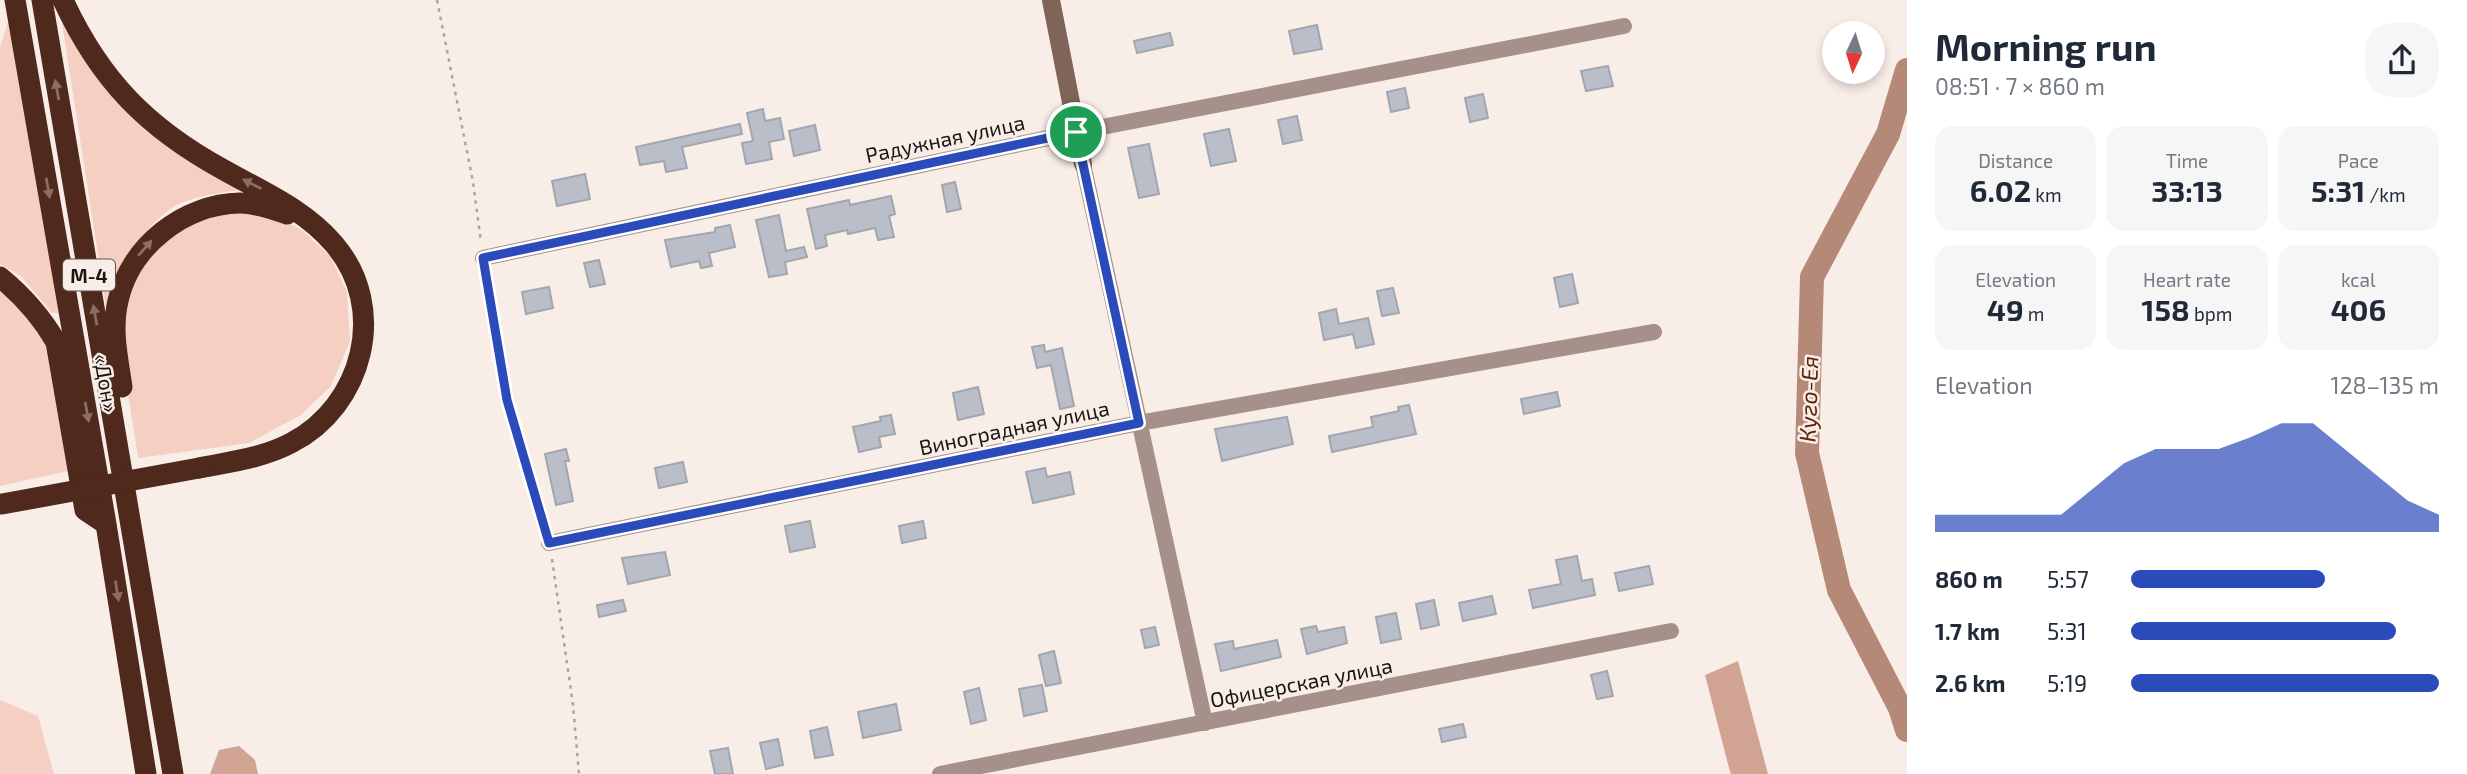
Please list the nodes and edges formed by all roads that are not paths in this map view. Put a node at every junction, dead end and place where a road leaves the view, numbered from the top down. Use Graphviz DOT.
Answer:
graph roads {
  1 [pos="15,0"];
  2 [pos="42,0"];
  3 [pos="63,0"];
  4 [pos="1051,0"];
  5 [pos="1624,26"];
  6 [pos="1076,132"];
  7 [pos="1083,164"];
  8 [pos="309,221"];
  9 [pos="483,258"];
  10 [pos="0,277"];
  11 [pos="1654,332"];
  12 [pos="1139,423"];
  13 [pos="1,504"];
  14 [pos="106,524"];
  15 [pos="549,543"];
  16 [pos="135,551"];
  17 [pos="1671,631"];
  18 [pos="1205,723"];
  19 [pos="146,774"];
  20 [pos="173,774"];
  21 [pos="940,774"];
  1 -- 14 [label="highway, «Дон» / М-4, one-way"];
  16 -- 2 [label="highway, «Дон» / М-4, one-way"];
  8 -- 3 [label="highway, М-4, one-way"];
  4 -- 6 [label="street"];
  5 -- 6 [label="street, Радужная улица"];
  6 -- 7 [label="street"];
  6 -- 9 [label="street, Радужная улица"];
  7 -- 12 [label="street"];
  8 -- 13 [label="highway, М-4, bridge"];
  16 -- 8 [label="highway, М-4, one-way"];
  10 -- 14 [label="highway"];
  11 -- 12 [label="street, Виноградная улица"];
  12 -- 15 [label="street, Виноградная улица"];
  12 -- 18 [label="street"];
  14 -- 19 [label="highway, «Дон» / М-4, one-way"];
  16 -- 20 [label="highway, «Дон» / М-4"];
  17 -- 18 [label="street, Офицерская улица"];
  18 -- 21 [label="street, Офицерская улица"];
}
